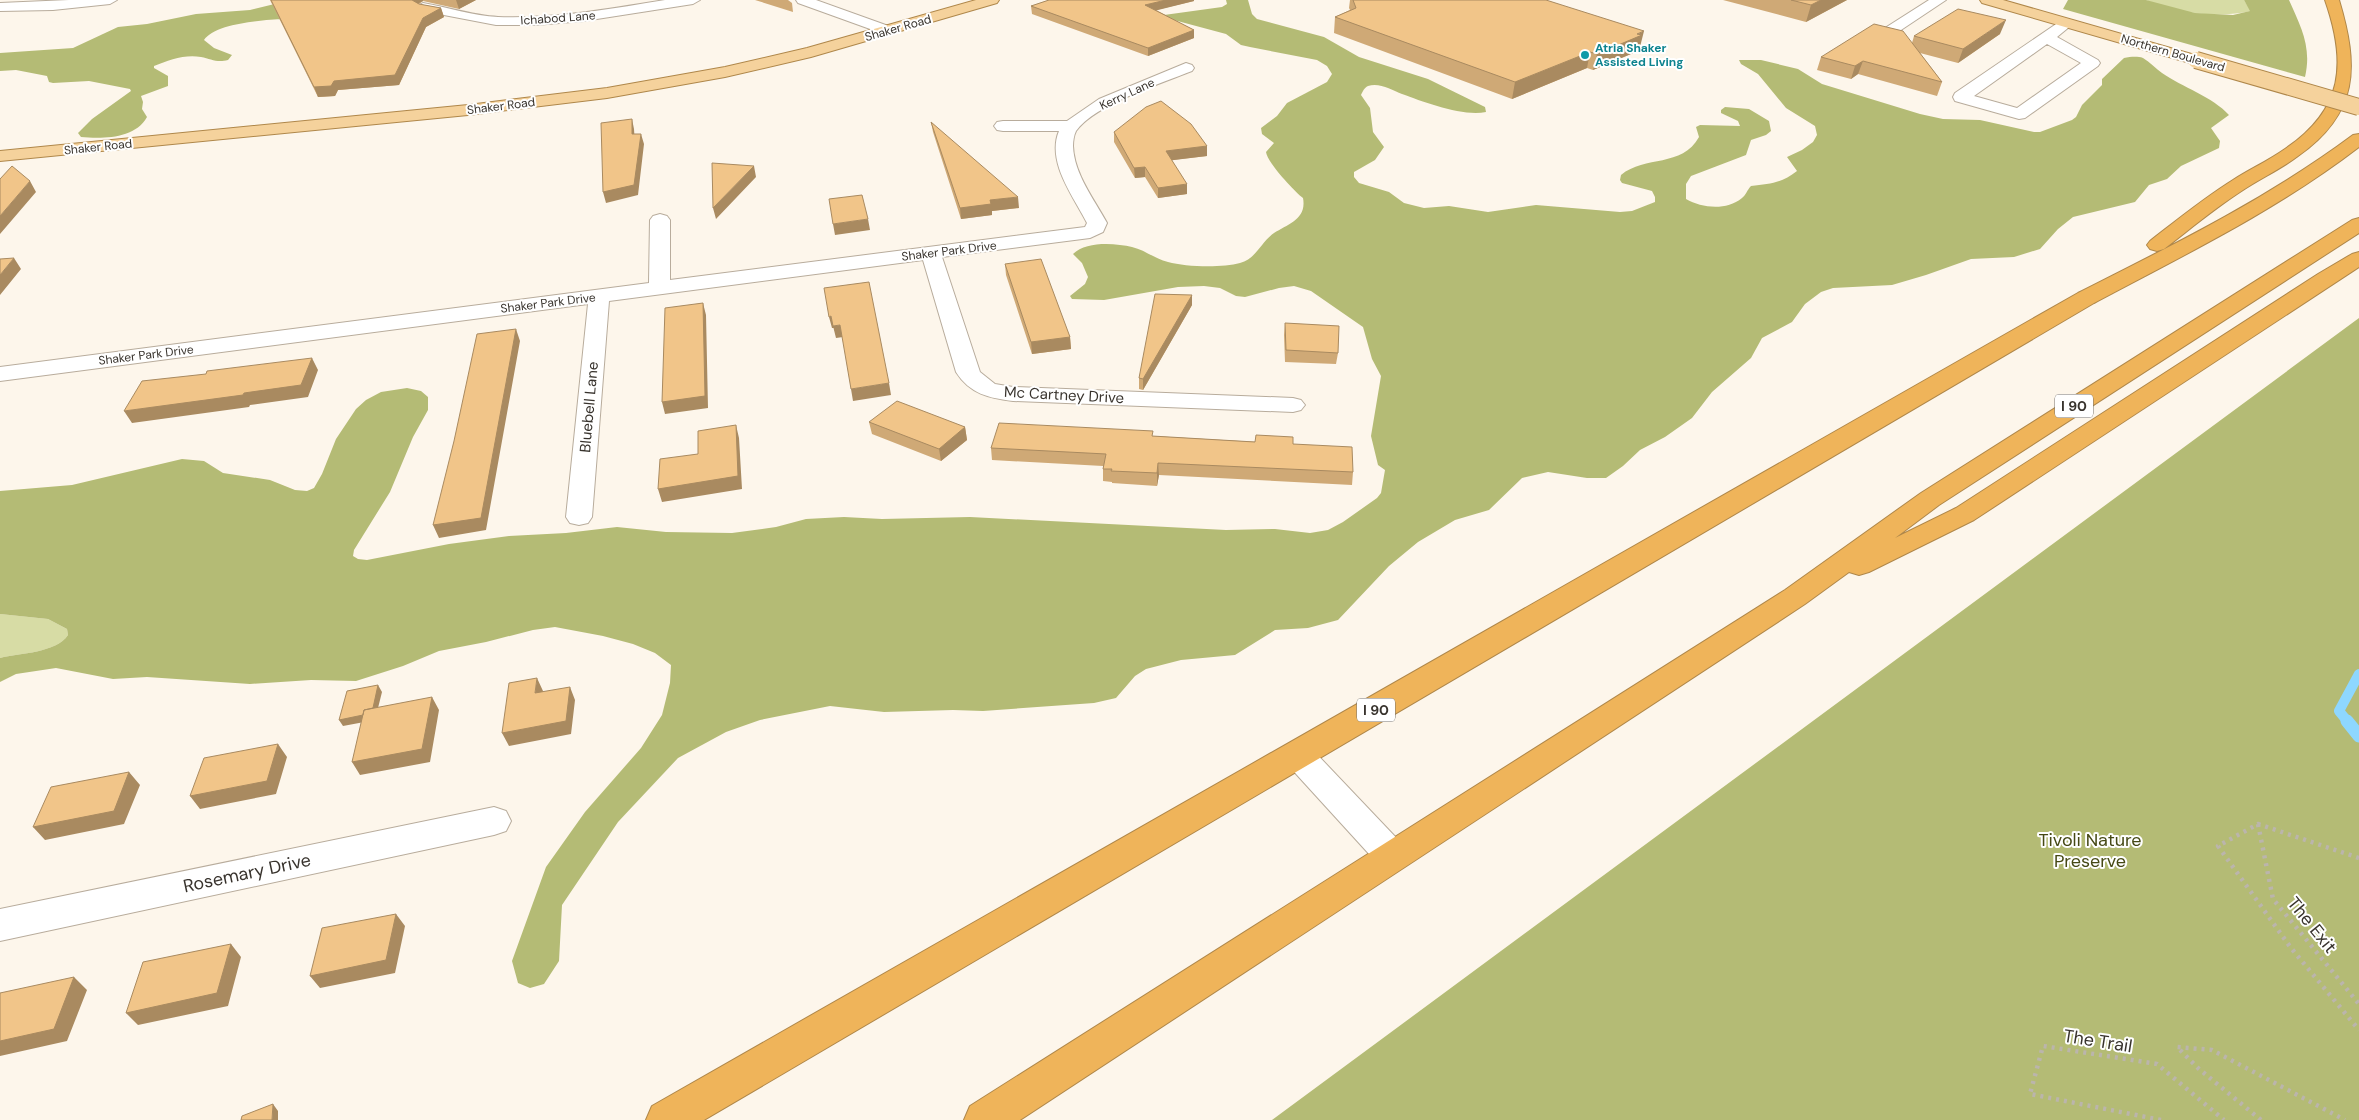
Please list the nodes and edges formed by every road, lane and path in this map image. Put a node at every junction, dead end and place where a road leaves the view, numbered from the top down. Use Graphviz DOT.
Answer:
graph roads {
  1 [pos="110,0"];
  2 [pos="693,0"];
  3 [pos="803,0"];
  4 [pos="992,0"];
  5 [pos="1939,0"];
  6 [pos="1987,0"];
  7 [pos="2332,0"];
  8 [pos="0,7"];
  9 [pos="423,7"];
  10 [pos="2068,23"];
  11 [pos="889,31"];
  12 [pos="1890,32"];
  13 [pos="2047,38"];
  14 [pos="1186,68"];
  15 [pos="2359,107"];
  16 [pos="1003,126"];
  17 [pos="1071,126"];
  18 [pos="2359,139"];
  19 [pos="0,156"];
  20 [pos="660,220"];
  21 [pos="2359,224"];
  22 [pos="931,254"];
  23 [pos="2359,258"];
  24 [pos="659,288"];
  25 [pos="599,296"];
  26 [pos="2086,298"];
  27 [pos="0,374"];
  28 [pos="1293,405"];
  29 [pos="579,517"];
  30 [pos="1795,597"];
  31 [pos="1298,755"];
  32 [pos="494,821"];
  33 [pos="2258,824"];
  34 [pos="1392,856"];
  35 [pos="2359,858"];
  36 [pos="0,924"];
  37 [pos="2359,1004"];
  38 [pos="2359,1030"];
  39 [pos="666,1120"];
  40 [pos="984,1120"];
  41 [pos="2161,1120"];
  42 [pos="2224,1120"];
  43 [pos="2261,1120"];
  44 [pos="2345,1120"];
  1 -- 8 [label="street"];
  2 -- 9 [label="street, Ichabod Lane"];
  3 -- 11 [label="street"];
  4 -- 11 [label="main road, Shaker Road"];
  5 -- 12 [label="street"];
  6 -- 10 [label="main road, Northern Boulevard"];
  7 -- 26 [label="highway"];
  10 -- 13 [label="street"];
  10 -- 15 [label="main road, Northern Boulevard, bridge"];
  11 -- 19 [label="main road, Shaker Road"];
  13 -- 13 [label="street"];
  14 -- 17 [label="street, Kerry Lane"];
  16 -- 17 [label="street"];
  17 -- 22 [label="street, Shaker Park Drive"];
  18 -- 26 [label="highway, I 90"];
  20 -- 24 [label="street"];
  21 -- 30 [label="highway, I 90"];
  22 -- 24 [label="street, Shaker Park Drive"];
  22 -- 28 [label="street, Mc Cartney Drive"];
  23 -- 30 [label="highway"];
  24 -- 25 [label="street, Shaker Park Drive"];
  25 -- 27 [label="street, Shaker Park Drive"];
  25 -- 29 [label="street, Bluebell Lane"];
  26 -- 31 [label="highway, I 90"];
  30 -- 34 [label="highway, I 90"];
  31 -- 34 [label="street"];
  31 -- 39 [label="highway, I 90"];
  32 -- 36 [label="street, Rosemary Drive"];
  33 -- 35 [label="path"];
  33 -- 37 [label="path, The Exit"];
  33 -- 38 [label="path"];
  34 -- 40 [label="highway, I 90"];
  41 -- 42 [label="path, The Trail"];
  43 -- 44 [label="path"];
}
